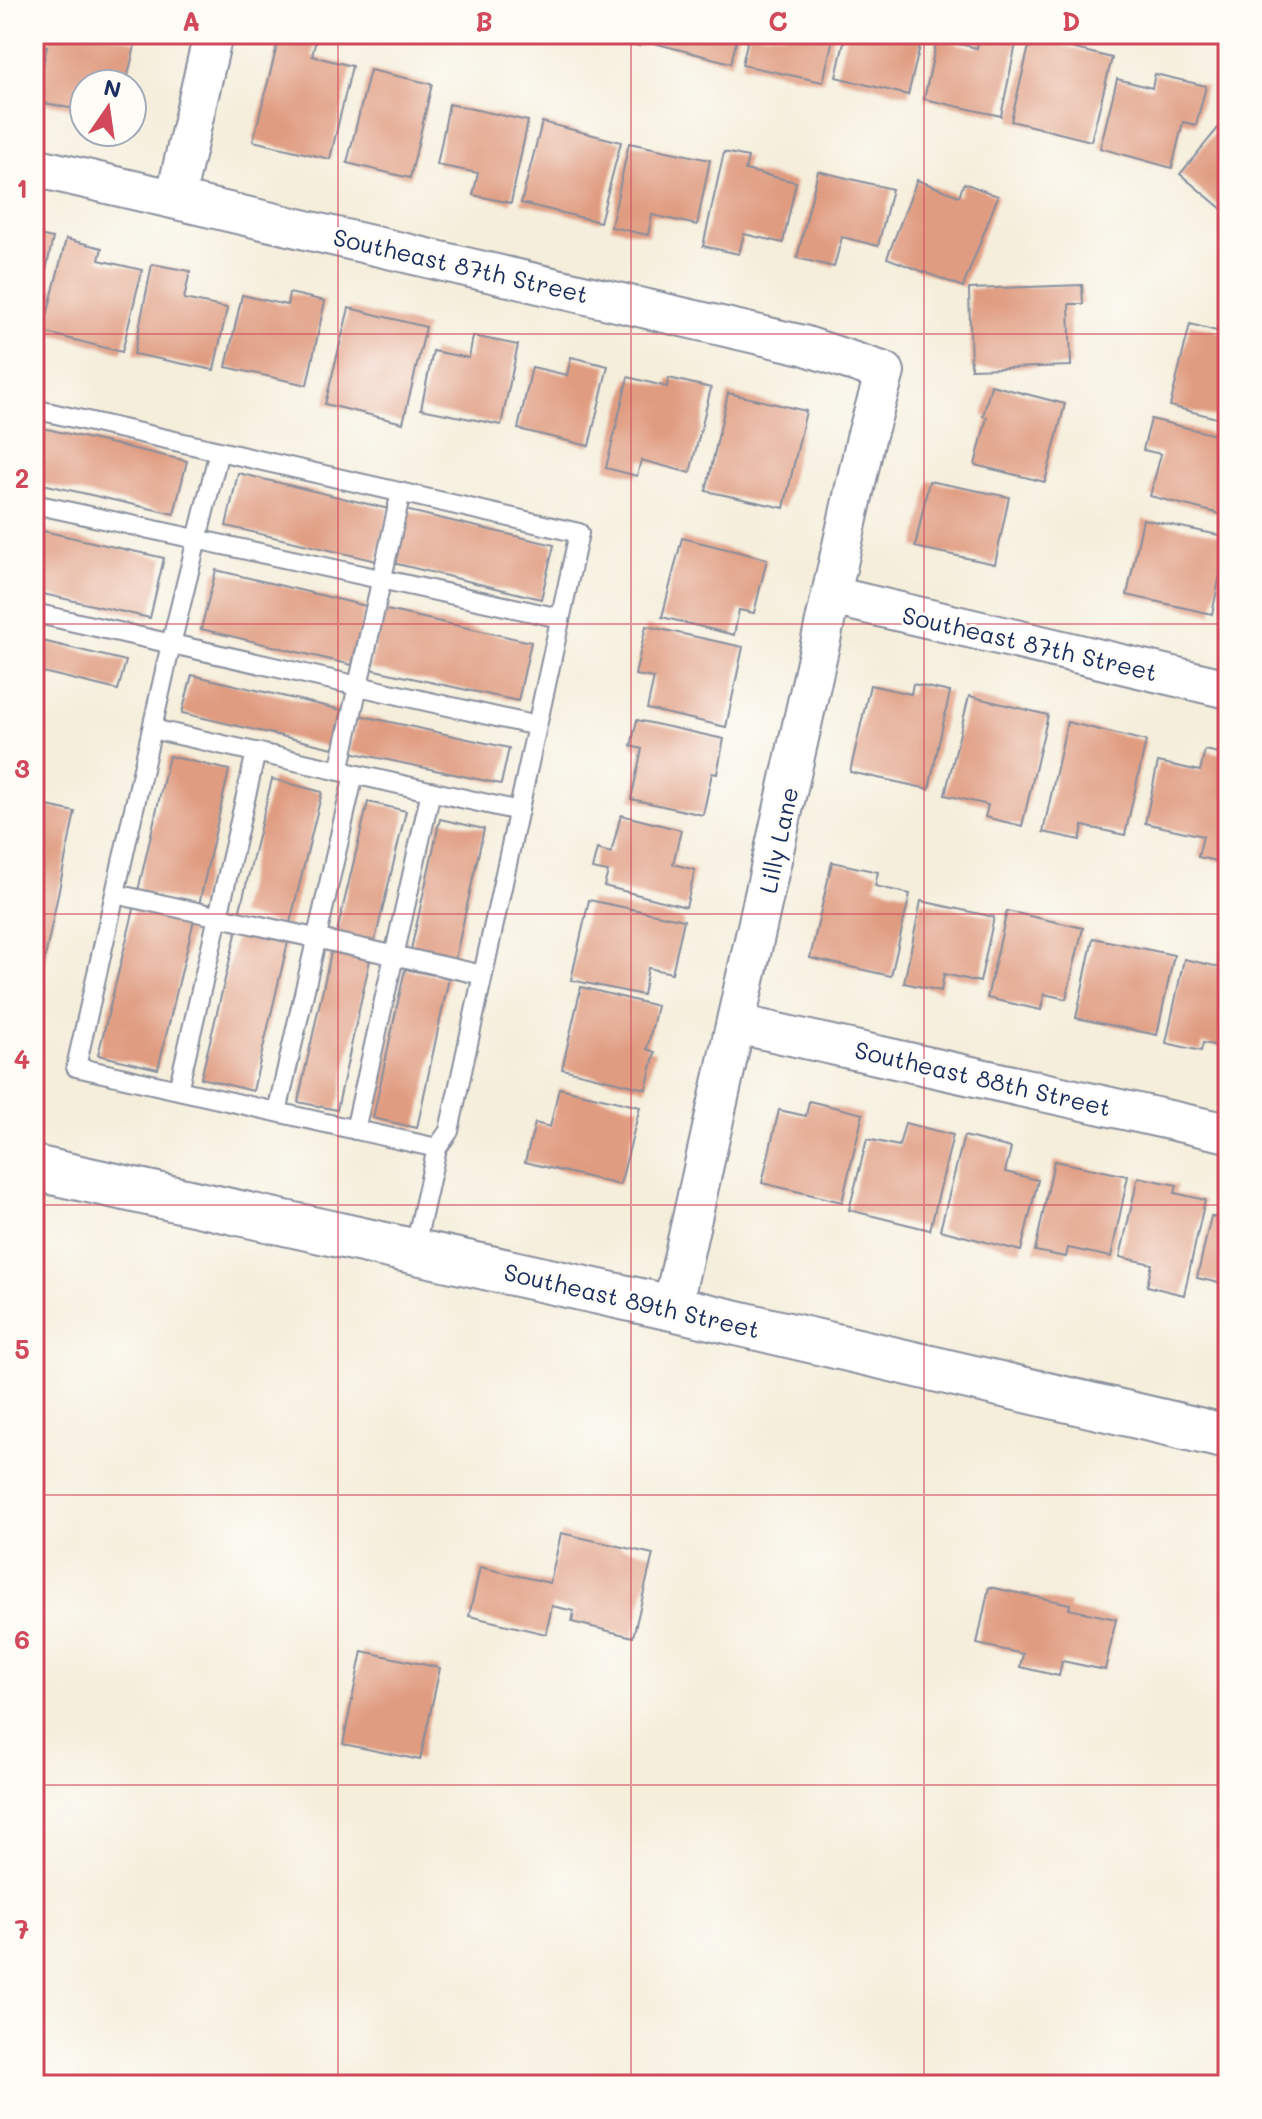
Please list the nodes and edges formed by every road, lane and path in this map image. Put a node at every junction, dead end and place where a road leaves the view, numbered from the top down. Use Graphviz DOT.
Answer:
graph roads {
  1 [pos="213,34"];
  2 [pos="34,167"];
  3 [pos="175,199"];
  4 [pos="885,372"];
  5 [pos="34,409"];
  6 [pos="219,451"];
  7 [pos="401,492"];
  8 [pos="34,504"];
  9 [pos="197,539"];
  10 [pos="382,580"];
  11 [pos="832,596"];
  12 [pos="34,613"];
  13 [pos="560,618"];
  14 [pos="171,644"];
  15 [pos="358,686"];
  16 [pos="1228,689"];
  17 [pos="537,726"];
  18 [pos="152,729"];
  19 [pos="256,752"];
  20 [pos="346,772"];
  21 [pos="431,791"];
  22 [pos="519,811"];
  23 [pos="115,894"];
  24 [pos="218,916"];
  25 [pos="316,938"];
  26 [pos="394,955"];
  27 [pos="483,975"];
  28 [pos="737,1024"];
  29 [pos="178,1090"];
  30 [pos="277,1112"];
  31 [pos="355,1130"];
  32 [pos="1228,1133"];
  33 [pos="437,1148"];
  34 [pos="34,1168"];
  35 [pos="414,1251"];
  36 [pos="672,1308"];
  37 [pos="1228,1437"];
  1 -- 3 [label="street"];
  2 -- 3 [label="street, Southeast 87th Street"];
  3 -- 4 [label="street, Southeast 87th Street"];
  4 -- 11 [label="street, Lilly Lane"];
  5 -- 6 [label="lane"];
  6 -- 7 [label="lane"];
  6 -- 9 [label="lane"];
  7 -- 10 [label="lane"];
  7 -- 13 [label="lane"];
  8 -- 9 [label="lane"];
  9 -- 10 [label="lane"];
  9 -- 14 [label="lane"];
  10 -- 13 [label="lane"];
  10 -- 15 [label="lane"];
  11 -- 16 [label="street, Southeast 87th Street"];
  11 -- 28 [label="street, Lilly Lane"];
  12 -- 14 [label="lane"];
  13 -- 17 [label="lane"];
  14 -- 15 [label="lane"];
  14 -- 18 [label="lane"];
  15 -- 17 [label="lane"];
  15 -- 20 [label="lane"];
  17 -- 22 [label="lane"];
  18 -- 19 [label="lane"];
  18 -- 23 [label="lane"];
  19 -- 20 [label="lane"];
  19 -- 24 [label="lane"];
  20 -- 21 [label="lane"];
  20 -- 25 [label="lane"];
  21 -- 22 [label="lane"];
  21 -- 26 [label="lane"];
  22 -- 27 [label="lane"];
  23 -- 24 [label="lane"];
  23 -- 29 [label="lane"];
  24 -- 25 [label="lane"];
  24 -- 29 [label="lane"];
  25 -- 26 [label="lane"];
  25 -- 30 [label="lane"];
  26 -- 27 [label="lane"];
  26 -- 31 [label="lane"];
  27 -- 33 [label="lane"];
  28 -- 32 [label="street, Southeast 88th Street"];
  28 -- 36 [label="street, Lilly Lane"];
  29 -- 30 [label="lane"];
  30 -- 31 [label="lane"];
  31 -- 33 [label="lane"];
  33 -- 35 [label="lane"];
  34 -- 35 [label="street, Southeast 89th Street"];
  35 -- 36 [label="street, Southeast 89th Street"];
  36 -- 37 [label="street, Southeast 89th Street"];
}
